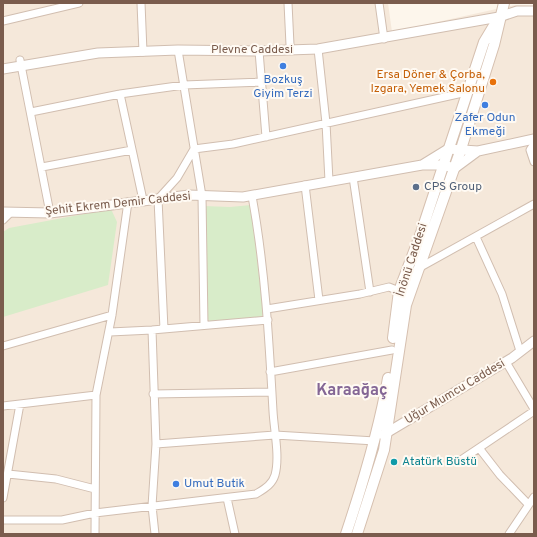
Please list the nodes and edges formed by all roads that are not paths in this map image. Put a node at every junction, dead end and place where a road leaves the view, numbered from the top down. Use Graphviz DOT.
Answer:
graph roads {
  1 [pos="79,3"];
  2 [pos="141,3"];
  3 [pos="288,3"];
  4 [pos="379,3"];
  5 [pos="504,3"];
  6 [pos="534,11"];
  7 [pos="500,17"];
  8 [pos="3,22"];
  9 [pos="384,39"];
  10 [pos="318,49"];
  11 [pos="178,50"];
  12 [pos="292,50"];
  13 [pos="259,51"];
  14 [pos="143,52"];
  15 [pos="20,62"];
  16 [pos="3,69"];
  17 [pos="262,82"];
  18 [pos="184,85"];
  19 [pos="467,92"];
  20 [pos="120,94"];
  21 [pos="31,112"];
  22 [pos="326,123"];
  23 [pos="266,136"];
  24 [pos="534,139"];
  25 [pos="534,144"];
  26 [pos="194,149"];
  27 [pos="448,149"];
  28 [pos="461,149"];
  29 [pos="132,150"];
  30 [pos="478,151"];
  31 [pos="534,162"];
  32 [pos="422,165"];
  33 [pos="442,165"];
  34 [pos="42,167"];
  35 [pos="455,168"];
  36 [pos="352,177"];
  37 [pos="329,181"];
  38 [pos="305,185"];
  39 [pos="202,196"];
  40 [pos="252,196"];
  41 [pos="158,198"];
  42 [pos="143,200"];
  43 [pos="128,202"];
  44 [pos="534,204"];
  45 [pos="7,213"];
  46 [pos="50,213"];
  47 [pos="3,220"];
  48 [pos="476,236"];
  49 [pos="417,269"];
  50 [pos="399,291"];
  51 [pos="370,292"];
  52 [pos="319,300"];
  53 [pos="267,309"];
  54 [pos="112,315"];
  55 [pos="102,318"];
  56 [pos="268,320"];
  57 [pos="204,325"];
  58 [pos="110,328"];
  59 [pos="164,329"];
  60 [pos="152,330"];
  61 [pos="534,340"];
  62 [pos="3,346"];
  63 [pos="392,350"];
  64 [pos="520,351"];
  65 [pos="506,362"];
  66 [pos="270,372"];
  67 [pos="272,392"];
  68 [pos="153,394"];
  69 [pos="96,395"];
  70 [pos="20,404"];
  71 [pos="3,406"];
  72 [pos="534,410"];
  73 [pos="387,432"];
  74 [pos="275,435"];
  75 [pos="375,441"];
  76 [pos="156,444"];
  77 [pos="479,448"];
  78 [pos="461,460"];
  79 [pos="8,474"];
  80 [pos="95,489"];
  81 [pos="534,497"];
  82 [pos="3,498"];
  83 [pos="227,498"];
  84 [pos="528,504"];
  85 [pos="152,506"];
  86 [pos="95,513"];
  87 [pos="3,520"];
  88 [pos="95,534"];
  89 [pos="155,534"];
  90 [pos="235,534"];
  91 [pos="346,534"];
  92 [pos="357,534"];
  93 [pos="509,534"];
  1 -- 8 [label="street"];
  2 -- 14 [label="street"];
  3 -- 12 [label="street"];
  4 -- 9 [label="street"];
  5 -- 7 [label="main road, İnönü Caddesi"];
  6 -- 7 [label="street, Plevne Caddesi"];
  7 -- 9 [label="street, Plevne Caddesi"];
  7 -- 19 [label="main road, İnönü Caddesi"];
  7 -- 28 [label="main road, İnönü Caddesi"];
  9 -- 10 [label="street, Plevne Caddesi"];
  10 -- 12 [label="street, Plevne Caddesi"];
  10 -- 22 [label="street"];
  11 -- 13 [label="street, Plevne Caddesi"];
  11 -- 14 [label="street, Plevne Caddesi"];
  11 -- 18 [label="street"];
  12 -- 13 [label="street, Plevne Caddesi"];
  13 -- 17 [label="street"];
  14 -- 15 [label="street, Plevne Caddesi"];
  15 -- 16 [label="street, Plevne Caddesi"];
  15 -- 21 [label="street"];
  17 -- 18 [label="street"];
  17 -- 23 [label="street"];
  18 -- 20 [label="street"];
  18 -- 26 [label="street"];
  19 -- 22 [label="street"];
  19 -- 27 [label="main road, İnönü Caddesi"];
  20 -- 21 [label="street"];
  20 -- 29 [label="street"];
  21 -- 34 [label="street"];
  22 -- 23 [label="street"];
  22 -- 37 [label="street"];
  23 -- 26 [label="street"];
  24 -- 30 [label="street"];
  25 -- 31 [label="street"];
  26 -- 39 [label="street"];
  26 -- 41 [label="street"];
  27 -- 28 [label="street"];
  27 -- 32 [label="street"];
  27 -- 33 [label="main road, İnönü Caddesi"];
  28 -- 30 [label="street"];
  28 -- 35 [label="main road, İnönü Caddesi"];
  29 -- 34 [label="street"];
  29 -- 42 [label="street"];
  30 -- 35 [label="street"];
  32 -- 33 [label="street"];
  32 -- 36 [label="street, Şehit Ekrem Demir Caddesi"];
  33 -- 35 [label="street"];
  33 -- 50 [label="main road, İnönü Caddesi"];
  34 -- 46 [label="street"];
  35 -- 49 [label="main road, İnönü Caddesi"];
  36 -- 37 [label="street, Şehit Ekrem Demir Caddesi"];
  36 -- 51 [label="street"];
  37 -- 38 [label="street, Şehit Ekrem Demir Caddesi"];
  38 -- 40 [label="street, Şehit Ekrem Demir Caddesi"];
  38 -- 52 [label="street"];
  39 -- 40 [label="street, Şehit Ekrem Demir Caddesi"];
  39 -- 41 [label="street, Şehit Ekrem Demir Caddesi"];
  39 -- 57 [label="street"];
  40 -- 53 [label="street"];
  41 -- 42 [label="street, Şehit Ekrem Demir Caddesi"];
  41 -- 59 [label="street"];
  42 -- 43 [label="street, Şehit Ekrem Demir Caddesi"];
  43 -- 46 [label="street, Şehit Ekrem Demir Caddesi"];
  43 -- 54 [label="street"];
  44 -- 48 [label="street"];
  45 -- 46 [label="street, Şehit Ekrem Demir Caddesi"];
  45 -- 47 [label="street"];
  48 -- 49 [label="street"];
  48 -- 64 [label="street"];
  49 -- 73 [label="main road, İnönü Caddesi"];
  50 -- 51 [label="street"];
  50 -- 63 [label="main road, İnönü Caddesi"];
  51 -- 52 [label="street"];
  52 -- 53 [label="street"];
  53 -- 56 [label="street"];
  54 -- 55 [label="street"];
  54 -- 58 [label="street"];
  55 -- 58 [label="street"];
  55 -- 62 [label="street"];
  56 -- 57 [label="street"];
  56 -- 66 [label="street"];
  57 -- 59 [label="street"];
  58 -- 60 [label="street"];
  58 -- 69 [label="street"];
  59 -- 60 [label="street"];
  60 -- 68 [label="street"];
  61 -- 64 [label="street, Uğur Mumcu Caddesi"];
  63 -- 66 [label="street"];
  63 -- 75 [label="main road, İnönü Caddesi"];
  64 -- 65 [label="street, Uğur Mumcu Caddesi"];
  65 -- 72 [label="street"];
  65 -- 73 [label="street, Uğur Mumcu Caddesi"];
  66 -- 67 [label="street"];
  67 -- 68 [label="street"];
  67 -- 74 [label="street"];
  68 -- 76 [label="street"];
  69 -- 70 [label="street"];
  69 -- 80 [label="street"];
  70 -- 71 [label="street"];
  70 -- 79 [label="street"];
  72 -- 77 [label="street"];
  73 -- 75 [label="street, Uğur Mumcu Caddesi"];
  73 -- 92 [label="main road, İnönü Caddesi"];
  74 -- 75 [label="street"];
  74 -- 76 [label="street"];
  74 -- 83 [label="street"];
  75 -- 91 [label="main road, İnönü Caddesi"];
  76 -- 85 [label="street"];
  77 -- 78 [label="street"];
  77 -- 84 [label="street"];
  79 -- 80 [label="street"];
  79 -- 82 [label="street"];
  80 -- 86 [label="street"];
  81 -- 84 [label="street"];
  83 -- 85 [label="street"];
  83 -- 90 [label="street"];
  84 -- 93 [label="street"];
  85 -- 86 [label="street"];
  85 -- 89 [label="street"];
  86 -- 87 [label="street"];
  86 -- 88 [label="street"];
}
